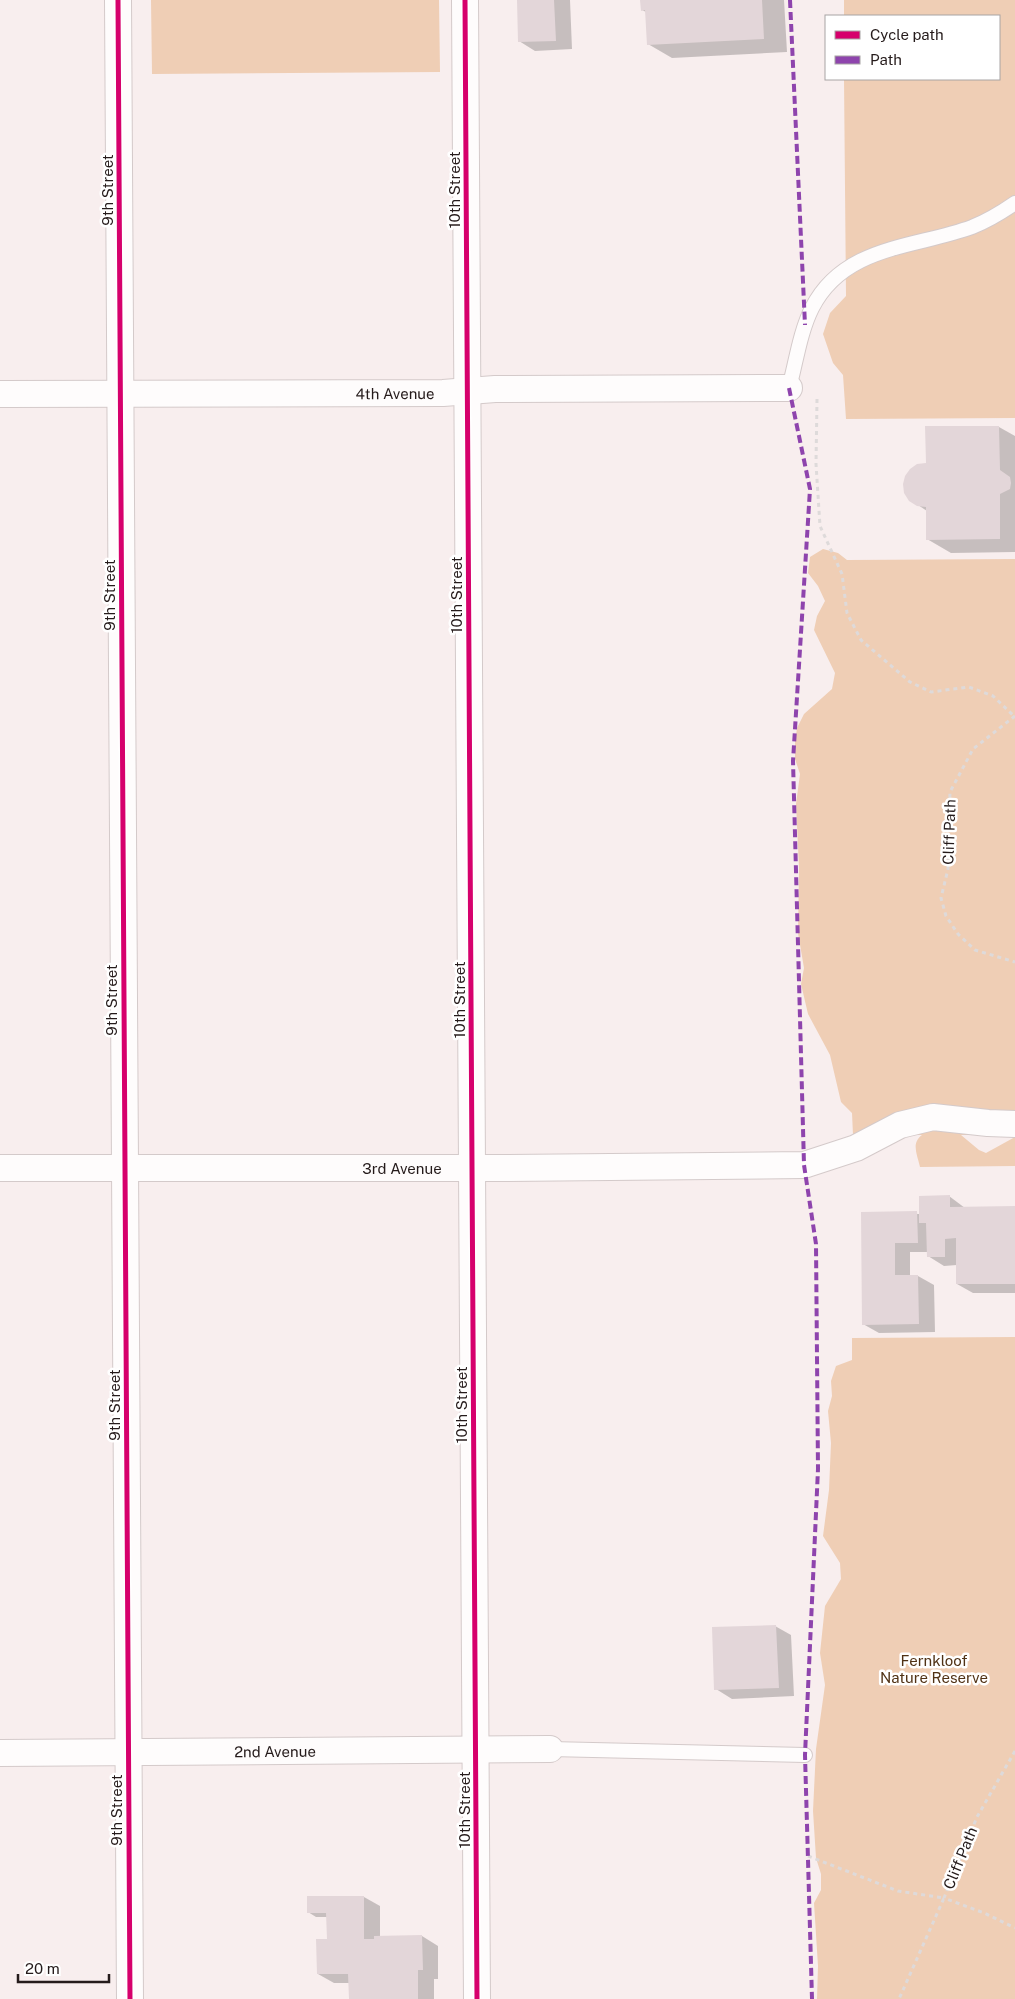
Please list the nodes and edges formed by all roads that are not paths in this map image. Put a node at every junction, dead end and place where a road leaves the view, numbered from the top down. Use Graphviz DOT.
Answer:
graph roads {
  1 [pos="118,0"];
  2 [pos="465,0"];
  3 [pos="1015,203"];
  4 [pos="789,388"];
  5 [pos="468,391"];
  6 [pos="0,394"];
  7 [pos="120,394"];
  8 [pos="1015,1124"];
  9 [pos="125,1167"];
  10 [pos="0,1168"];
  11 [pos="472,1168"];
  12 [pos="550,1749"];
  13 [pos="476,1750"];
  14 [pos="128,1752"];
  15 [pos="0,1753"];
  16 [pos="805,1754"];
  17 [pos="130,1999"];
  18 [pos="477,1999"];
  1 -- 7 [label="street, 9th Street"];
  2 -- 5 [label="street, 10th Street"];
  3 -- 4 [label="lane"];
  4 -- 5 [label="street, 4th Avenue"];
  5 -- 7 [label="street, 4th Avenue"];
  5 -- 11 [label="street, 10th Street"];
  6 -- 7 [label="street, 4th Avenue"];
  7 -- 9 [label="street, 9th Street"];
  8 -- 11 [label="street, 3rd Avenue"];
  9 -- 10 [label="street, 3rd Avenue"];
  9 -- 11 [label="street, 3rd Avenue"];
  9 -- 14 [label="street, 9th Street"];
  11 -- 13 [label="street, 10th Street"];
  12 -- 13 [label="street, 2nd Avenue"];
  12 -- 16 [label="lane"];
  13 -- 14 [label="street, 2nd Avenue"];
  13 -- 18 [label="street, 10th Street"];
  14 -- 15 [label="street, 2nd Avenue"];
  14 -- 17 [label="street, 9th Street"];
}
